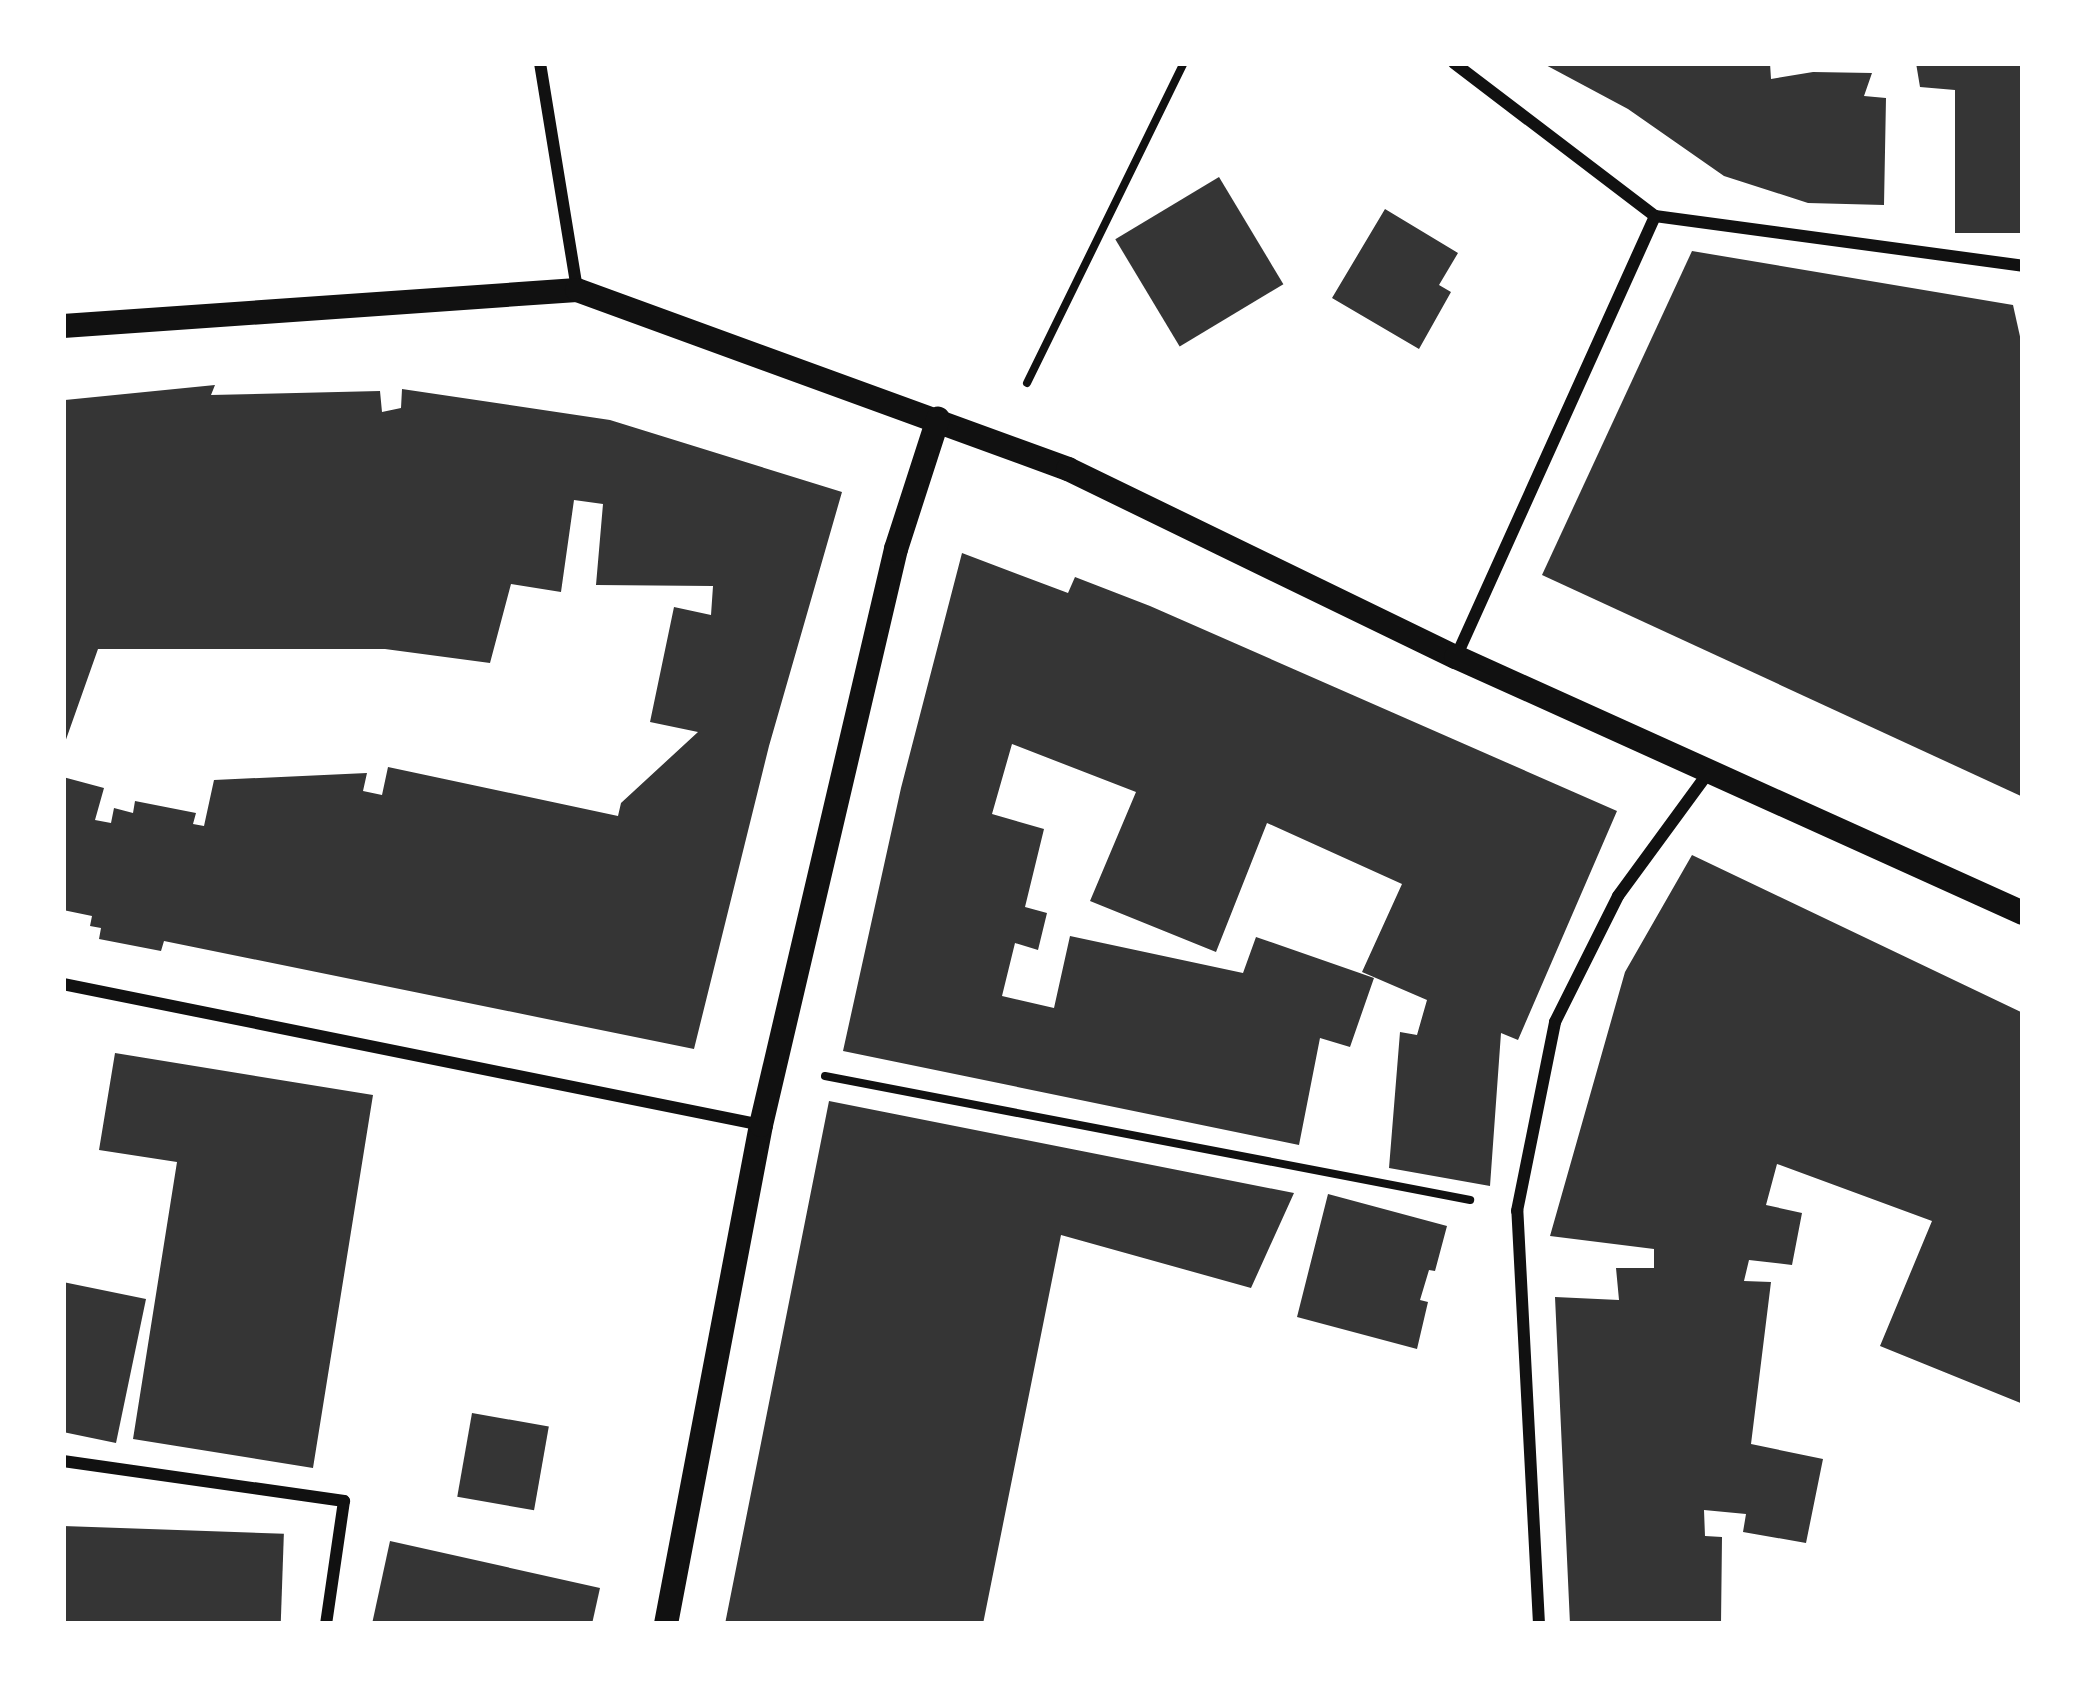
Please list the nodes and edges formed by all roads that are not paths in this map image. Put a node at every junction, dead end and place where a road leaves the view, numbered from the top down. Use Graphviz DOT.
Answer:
graph roads {
  1 [pos="540,63"];
  2 [pos="1454,63"];
  3 [pos="1655,216"];
  4 [pos="2023,266"];
  5 [pos="577,290"];
  6 [pos="63,326"];
  7 [pos="938,418"];
  8 [pos="1456,657"];
  9 [pos="1708,772"];
  10 [pos="2023,913"];
  11 [pos="63,984"];
  12 [pos="761,1125"];
  13 [pos="63,1461"];
  14 [pos="326,1624"];
  15 [pos="666,1624"];
  16 [pos="1539,1624"];
  1 -- 5 [label="street"];
  2 -- 3 [label="street"];
  3 -- 4 [label="street"];
  3 -- 8 [label="street"];
  5 -- 6 [label="main road"];
  5 -- 7 [label="main road"];
  7 -- 8 [label="main road"];
  7 -- 12 [label="main road"];
  8 -- 9 [label="main road"];
  9 -- 10 [label="main road"];
  9 -- 16 [label="street"];
  11 -- 12 [label="street"];
  12 -- 15 [label="main road"];
  13 -- 14 [label="street"];
}
